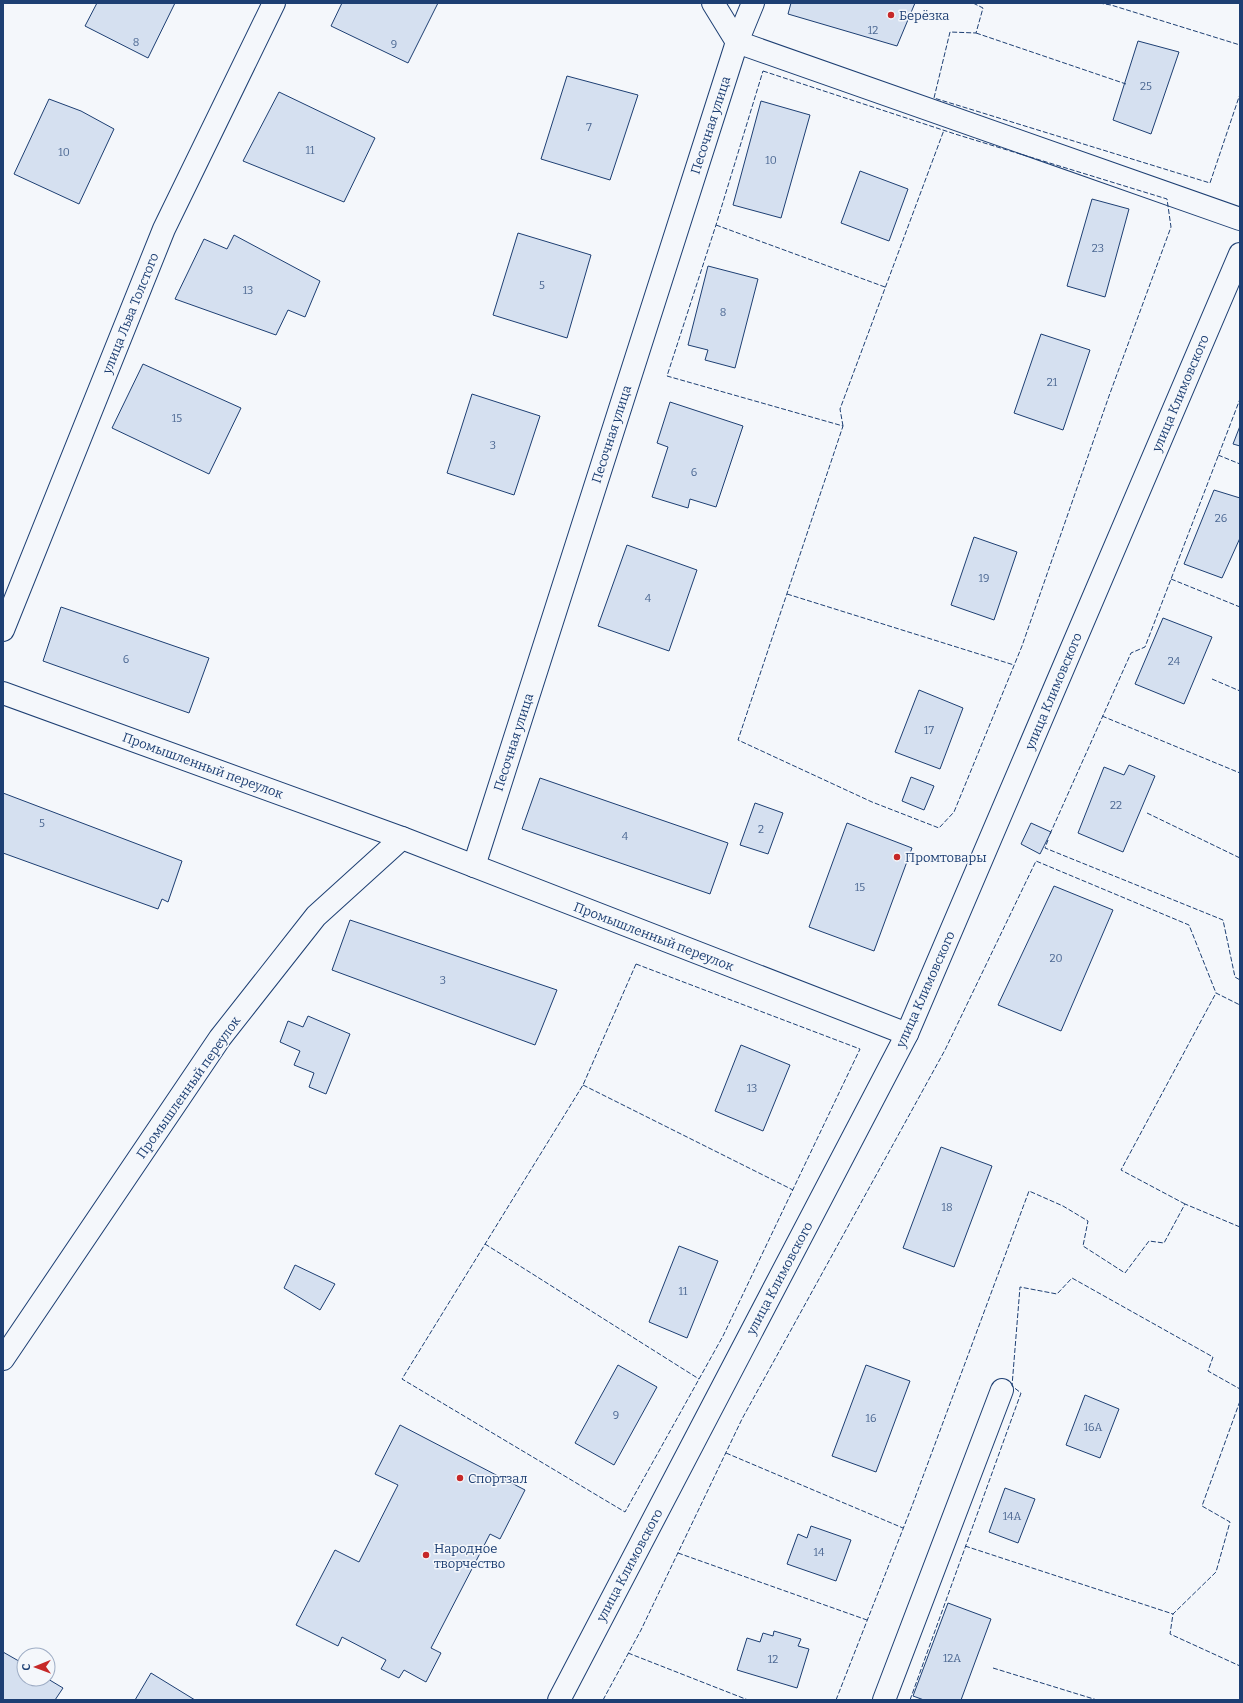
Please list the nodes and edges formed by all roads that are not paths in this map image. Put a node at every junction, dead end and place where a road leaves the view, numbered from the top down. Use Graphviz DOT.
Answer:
graph roads {
  1 [pos="274,3"];
  2 [pos="713,3"];
  3 [pos="754,3"];
  4 [pos="736,42"];
  5 [pos="1240,219"];
  6 [pos="1240,254"];
  7 [pos="3,630"];
  8 [pos="3,693"];
  9 [pos="402,838"];
  10 [pos="474,866"];
  11 [pos="907,1034"];
  12 [pos="3,1359"];
  13 [pos="1002,1390"];
  14 [pos="559,1700"];
  15 [pos="884,1700"];
  1 -- 7 [label="street, улица Льва Толстого"];
  2 -- 4 [label="street"];
  3 -- 4 [label="street, Песочная улица"];
  4 -- 5 [label="street"];
  4 -- 10 [label="street, Песочная улица"];
  6 -- 11 [label="street, улица Климовского"];
  8 -- 9 [label="street, Промышленный переулок"];
  9 -- 10 [label="street, Промышленный переулок"];
  9 -- 12 [label="street, Промышленный переулок"];
  10 -- 11 [label="street, Промышленный переулок"];
  11 -- 14 [label="street, улица Климовского"];
  13 -- 15 [label="street"];
}
